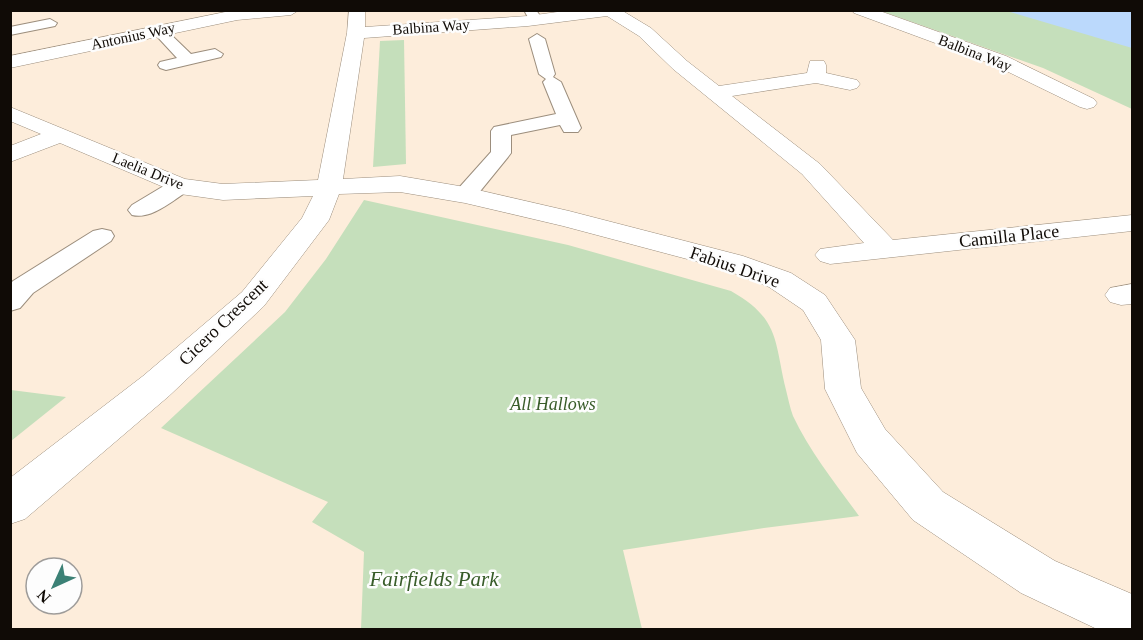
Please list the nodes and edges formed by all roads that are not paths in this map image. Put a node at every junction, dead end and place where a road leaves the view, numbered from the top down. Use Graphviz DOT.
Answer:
graph roads {
  1 [pos="291,10"];
  2 [pos="860,10"];
  3 [pos="612,11"];
  4 [pos="357,22"];
  5 [pos="533,24"];
  6 [pos="160,26"];
  7 [pos="10,31"];
  8 [pos="65,43"];
  9 [pos="215,54"];
  10 [pos="188,60"];
  11 [pos="10,62"];
  12 [pos="166,65"];
  13 [pos="850,84"];
  14 [pos="715,93"];
  15 [pos="1087,103"];
  16 [pos="10,113"];
  17 [pos="59,135"];
  18 [pos="10,154"];
  19 [pos="180,186"];
  20 [pos="329,188"];
  21 [pos="465,195"];
  22 [pos="140,210"];
  23 [pos="1132,223"];
  24 [pos="102,236"];
  25 [pos="885,248"];
  26 [pos="830,255"];
  27 [pos="10,302"];
  28 [pos="10,505"];
  29 [pos="1132,619"];
  1 -- 6 [label="street, Antonius Way"];
  2 -- 15 [label="street, Balbina Way"];
  3 -- 5 [label="street, Balbina Way"];
  3 -- 14 [label="street"];
  4 -- 5 [label="street, Balbina Way"];
  4 -- 20 [label="street, Cicero Crescent"];
  5 -- 21 [label="lane"];
  6 -- 8 [label="street, Antonius Way"];
  6 -- 10 [label="lane"];
  7 -- 8 [label="lane"];
  8 -- 11 [label="street, Antonius Way"];
  9 -- 10 [label="lane"];
  10 -- 12 [label="lane"];
  13 -- 14 [label="street"];
  14 -- 25 [label="street"];
  16 -- 17 [label="street, Laelia Drive"];
  17 -- 18 [label="street"];
  17 -- 19 [label="street, Laelia Drive"];
  19 -- 20 [label="street, Laelia Drive"];
  19 -- 22 [label="lane"];
  20 -- 21 [label="street, Fabius Drive"];
  20 -- 28 [label="street, Cicero Crescent"];
  21 -- 29 [label="street, Fabius Drive"];
  23 -- 25 [label="street, Camilla Place"];
  24 -- 27 [label="lane"];
  25 -- 26 [label="street, Camilla Place"];
}
